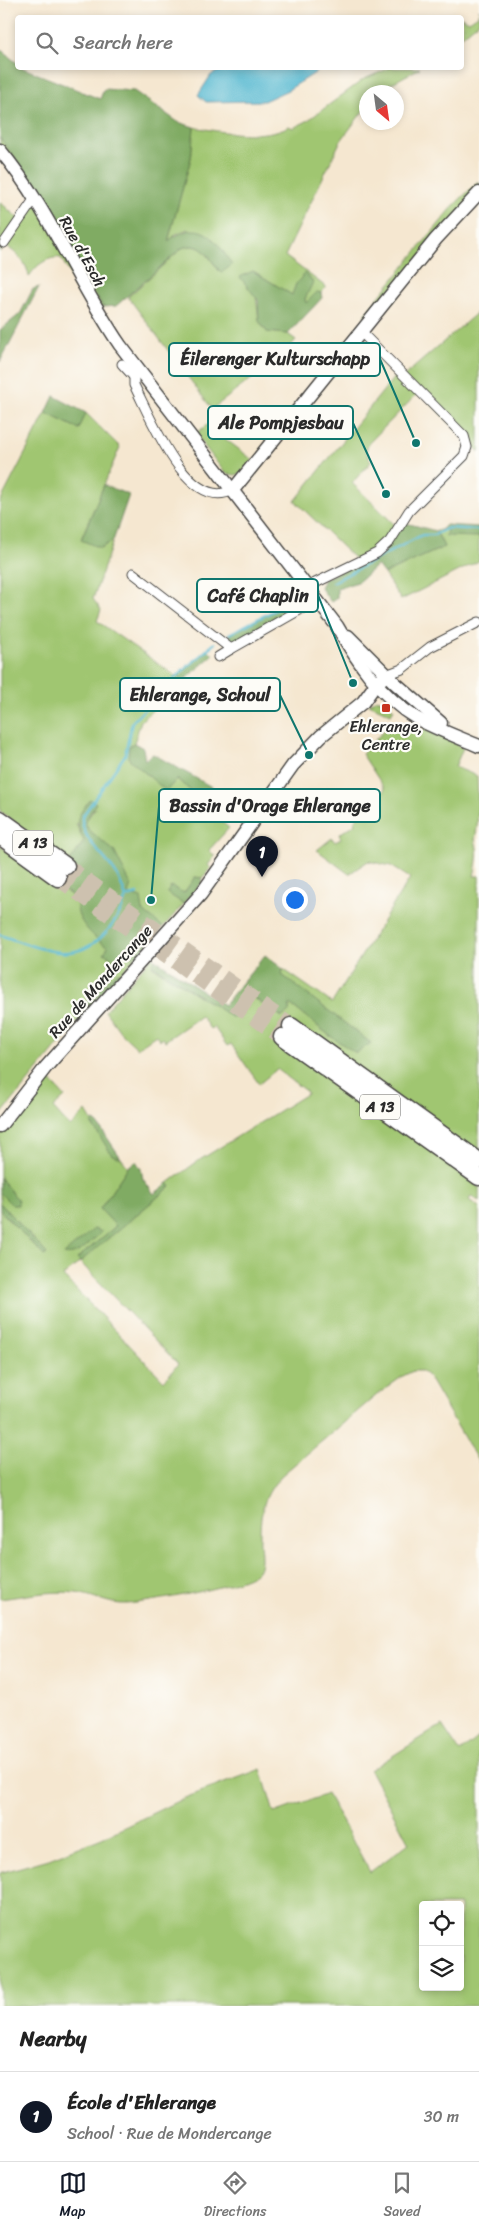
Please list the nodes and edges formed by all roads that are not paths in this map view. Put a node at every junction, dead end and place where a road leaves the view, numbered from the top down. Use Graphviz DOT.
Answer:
graph roads {
  1 [pos="0,150"];
  2 [pos="479,193"];
  3 [pos="35,198"];
  4 [pos="4,243"];
  5 [pos="361,332"];
  6 [pos="122,364"];
  7 [pos="136,372"];
  8 [pos="232,490"];
  9 [pos="133,574"];
  10 [pos="307,587"];
  11 [pos="317,600"];
  12 [pos="479,622"];
  13 [pos="337,626"];
  14 [pos="231,648"];
  15 [pos="218,656"];
  16 [pos="390,679"];
  17 [pos="380,688"];
  18 [pos="478,746"];
  19 [pos="0,819"];
  20 [pos="0,836"];
  21 [pos="0,1126"];
  22 [pos="479,1161"];
  23 [pos="479,1177"];
  1 -- 3 [label="main road, Rue d'Esch"];
  2 -- 5 [label="main road"];
  3 -- 4 [label="street"];
  3 -- 7 [label="main road, Rue d'Esch"];
  5 -- 8 [label="main road"];
  5 -- 10 [label="street"];
  6 -- 7 [label="street, Rue d'Esch"];
  7 -- 8 [label="main road, Rue d'Esch"];
  7 -- 8 [label="street, Rue d'Esch"];
  8 -- 10 [label="main road, Rue d'Esch"];
  9 -- 14 [label="street"];
  10 -- 11 [label="main road, Rue d'Esch"];
  11 -- 13 [label="main road, Rue d'Esch"];
  11 -- 14 [label="street"];
  12 -- 16 [label="street"];
  13 -- 16 [label="main road, Rue d'Esch"];
  13 -- 17 [label="main road, Rue d'Esch"];
  14 -- 15 [label="street"];
  16 -- 17 [label="main road, Rue de Mondercange"];
  16 -- 18 [label="main road, Rue d'Esch"];
  17 -- 18 [label="main road, Rue d'Esch"];
  17 -- 21 [label="main road, Rue de Mondercange"];
  19 -- 20 [label="highway, A 13"];
  22 -- 23 [label="highway, A 13"];
}
